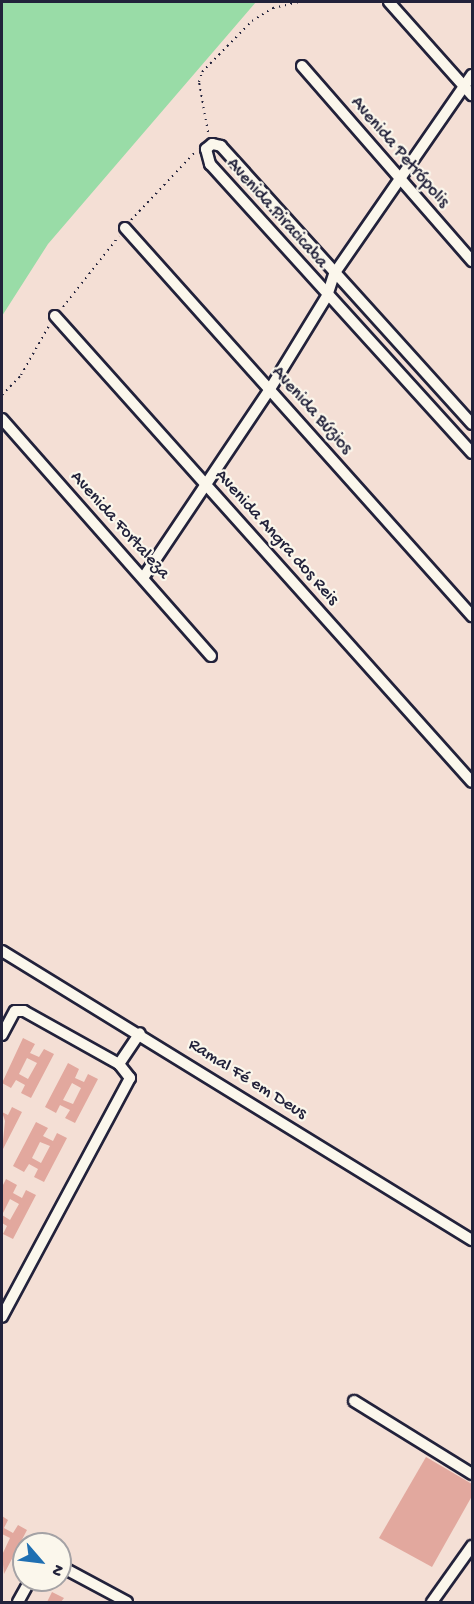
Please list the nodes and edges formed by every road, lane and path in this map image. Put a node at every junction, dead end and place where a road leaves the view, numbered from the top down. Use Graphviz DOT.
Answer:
graph roads {
  1 [pos="299,2"];
  2 [pos="389,2"];
  3 [pos="302,66"];
  4 [pos="472,75"];
  5 [pos="469,91"];
  6 [pos="205,137"];
  7 [pos="201,144"];
  8 [pos="400,180"];
  9 [pos="125,228"];
  10 [pos="472,261"];
  11 [pos="334,274"];
  12 [pos="327,296"];
  13 [pos="55,316"];
  14 [pos="270,389"];
  15 [pos="2,395"];
  16 [pos="2,419"];
  17 [pos="472,424"];
  18 [pos="472,453"];
  19 [pos="206,484"];
  20 [pos="143,578"];
  21 [pos="472,616"];
  22 [pos="211,656"];
  23 [pos="472,782"];
  24 [pos="2,951"];
  25 [pos="140,1033"];
  26 [pos="2,1035"];
  27 [pos="119,1064"];
  28 [pos="472,1240"];
  29 [pos="2,1317"];
  30 [pos="354,1401"];
  31 [pos="472,1474"];
  32 [pos="472,1546"];
  33 [pos="72,1572"];
  34 [pos="127,1602"];
  35 [pos="432,1602"];
  1 -- 6 [label="path"];
  2 -- 5 [label="street"];
  3 -- 8 [label="street, Avenida Petrópolis"];
  4 -- 5 [label="street"];
  5 -- 8 [label="street"];
  7 -- 9 [label="path"];
  8 -- 10 [label="street, Avenida Petrópolis"];
  8 -- 11 [label="street"];
  9 -- 13 [label="path"];
  9 -- 14 [label="street, Avenida Búzios"];
  11 -- 12 [label="street"];
  11 -- 12 [label="street, Avenida Piracicaba"];
  11 -- 17 [label="street, Avenida Piracicaba"];
  12 -- 14 [label="street"];
  12 -- 18 [label="street, Avenida Piracicaba"];
  13 -- 15 [label="path"];
  13 -- 19 [label="street, Avenida Angra dos Reis"];
  14 -- 19 [label="street"];
  14 -- 21 [label="street, Avenida Búzios"];
  16 -- 20 [label="street, Avenida Fortaleza"];
  19 -- 20 [label="street"];
  19 -- 23 [label="street, Avenida Angra dos Reis"];
  20 -- 22 [label="street, Avenida Fortaleza"];
  24 -- 25 [label="street, Ramal Fé em Deus"];
  25 -- 27 [label="street"];
  25 -- 28 [label="street, Ramal Fé em Deus"];
  26 -- 27 [label="street"];
  27 -- 29 [label="street"];
  30 -- 31 [label="street"];
  32 -- 35 [label="street"];
  33 -- 34 [label="street"];
}
